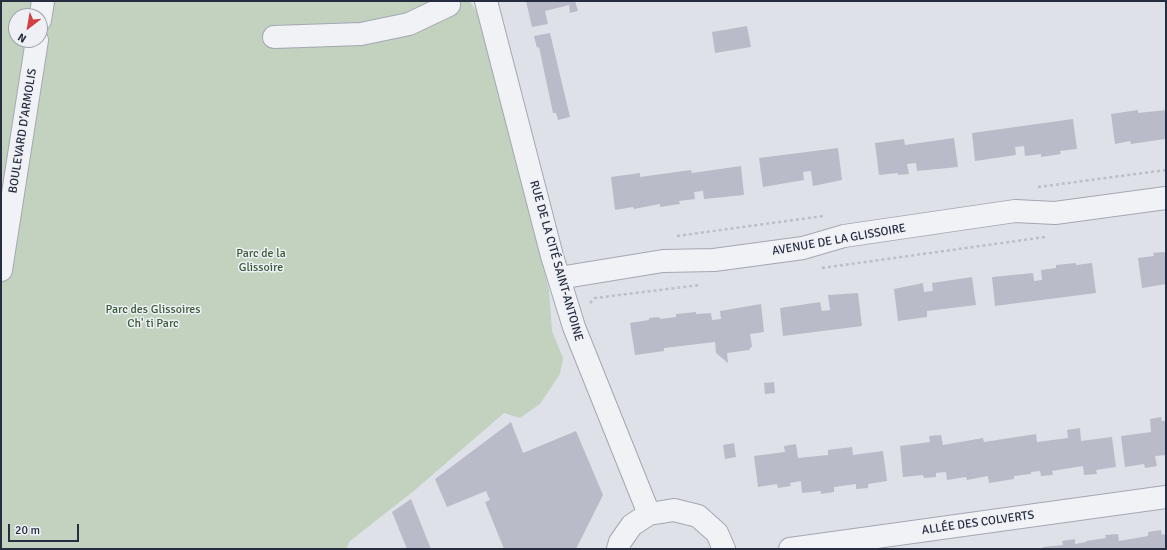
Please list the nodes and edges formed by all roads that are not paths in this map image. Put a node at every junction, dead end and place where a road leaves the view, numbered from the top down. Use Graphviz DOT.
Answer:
graph roads {
  1 [pos="486,1"];
  2 [pos="453,2"];
  3 [pos="274,37"];
  4 [pos="36,48"];
  5 [pos="1166,198"];
  6 [pos="1,270"];
  7 [pos="559,278"];
  8 [pos="1166,497"];
  9 [pos="649,514"];
  10 [pos="618,549"];
  11 [pos="724,549"];
  12 [pos="790,549"];
  1 -- 7 [label="street, RUE DE LA CITÉ SAINT-ANTOINE"];
  2 -- 3 [label="street"];
  4 -- 6 [label="street, BOULEVARD D'ARMOLIS"];
  5 -- 7 [label="street, AVENUE DE LA GLISSOIRE"];
  7 -- 9 [label="street, RUE DE LA CITÉ SAINT-ANTOINE"];
  8 -- 12 [label="street, ALLÉE DES COLVERTS"];
  9 -- 10 [label="street"];
  9 -- 11 [label="street"];
}
